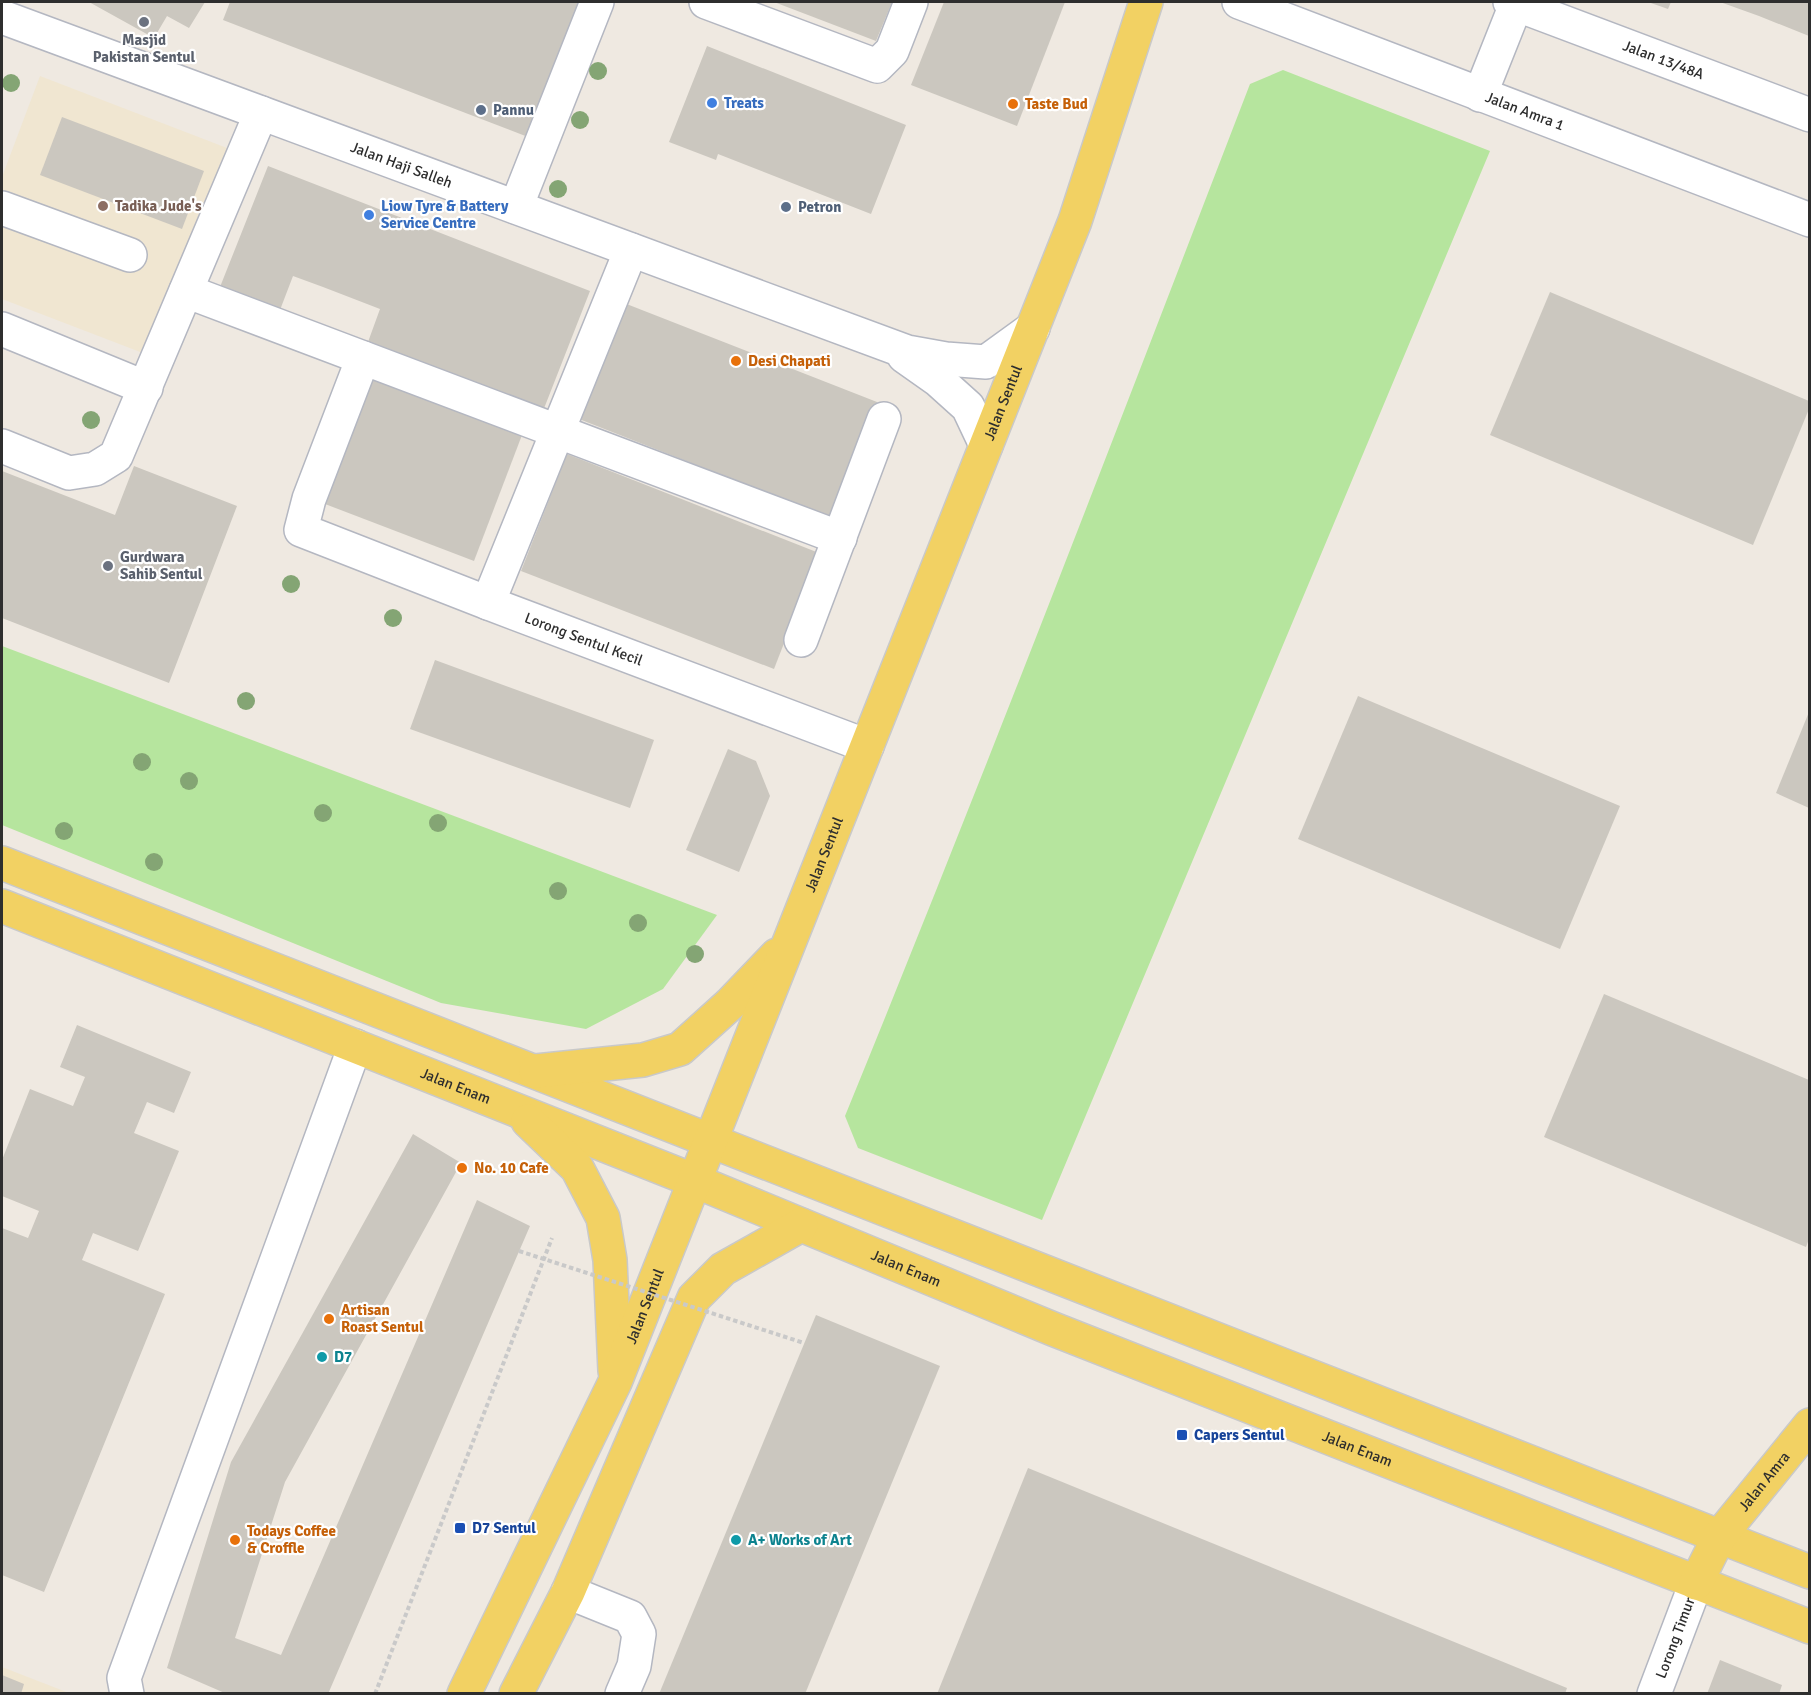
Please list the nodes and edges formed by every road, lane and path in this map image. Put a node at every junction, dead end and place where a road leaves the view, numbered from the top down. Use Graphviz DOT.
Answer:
graph roads {
  1 [pos="597,2"];
  2 [pos="706,2"];
  3 [pos="911,2"];
  4 [pos="1146,2"];
  5 [pos="1239,2"];
  6 [pos="1514,2"];
  7 [pos="2,17"];
  8 [pos="1480,95"];
  9 [pos="261,113"];
  10 [pos="1809,115"];
  11 [pos="516,207"];
  12 [pos="2,208"];
  13 [pos="1809,220"];
  14 [pos="631,250"];
  15 [pos="130,255"];
  16 [pos="186,291"];
  17 [pos="1033,328"];
  18 [pos="2,329"];
  19 [pos="870,338"];
  20 [pos="363,358"];
  21 [pos="146,388"];
  22 [pos="884,419"];
  23 [pos="558,432"];
  24 [pos="986,445"];
  25 [pos="2,446"];
  26 [pos="840,538"];
  27 [pos="489,603"];
  28 [pos="801,640"];
  29 [pos="867,746"];
  30 [pos="2,863"];
  31 [pos="2,906"];
  32 [pos="789,942"];
  33 [pos="355,1046"];
  34 [pos="532,1071"];
  35 [pos="516,1110"];
  36 [pos="710,1142"];
  37 [pos="695,1181"];
  38 [pos="801,1225"];
  39 [pos="552,1238"];
  40 [pos="519,1251"];
  41 [pos="804,1343"];
  42 [pos="615,1382"];
  43 [pos="1809,1425"];
  44 [pos="1719,1537"];
  45 [pos="1809,1572"];
  46 [pos="1696,1583"];
  47 [pos="568,1592"];
  48 [pos="1809,1627"];
  49 [pos="127,1694"];
  50 [pos="375,1694"];
  51 [pos="464,1694"];
  52 [pos="516,1694"];
  53 [pos="622,1694"];
  54 [pos="1654,1694"];
  1 -- 11 [label="street"];
  2 -- 3 [label="street"];
  4 -- 17 [label="main road, Jalan Sentul"];
  5 -- 8 [label="street, Jalan Amra 1"];
  6 -- 8 [label="street"];
  6 -- 10 [label="street, Jalan 13/48A"];
  7 -- 9 [label="street, Jalan Haji Salleh"];
  8 -- 13 [label="street, Jalan Amra 1"];
  9 -- 11 [label="street, Jalan Haji Salleh"];
  9 -- 16 [label="street"];
  11 -- 14 [label="street, Jalan Haji Salleh"];
  12 -- 15 [label="street"];
  14 -- 19 [label="street, Jalan Haji Salleh"];
  14 -- 23 [label="street"];
  16 -- 20 [label="street"];
  16 -- 21 [label="street"];
  17 -- 19 [label="street, Jalan Haji Salleh"];
  17 -- 24 [label="main road, Jalan Sentul"];
  18 -- 21 [label="street"];
  19 -- 24 [label="street, Jalan Haji Salleh"];
  20 -- 23 [label="street"];
  20 -- 27 [label="street, Lorong Sentul Kecil"];
  21 -- 25 [label="street"];
  22 -- 26 [label="street"];
  23 -- 26 [label="street"];
  23 -- 27 [label="street"];
  24 -- 29 [label="main road, Jalan Sentul"];
  26 -- 28 [label="street"];
  27 -- 29 [label="street, Lorong Sentul Kecil"];
  29 -- 32 [label="main road, Jalan Sentul"];
  30 -- 34 [label="main road"];
  31 -- 33 [label="main road, Jalan Enam"];
  32 -- 34 [label="main road"];
  32 -- 36 [label="main road, Jalan Sentul"];
  33 -- 35 [label="main road, Jalan Enam"];
  33 -- 49 [label="street"];
  34 -- 36 [label="main road"];
  35 -- 37 [label="main road, Jalan Enam"];
  35 -- 42 [label="main road"];
  36 -- 37 [label="main road, Jalan Sentul"];
  36 -- 44 [label="main road"];
  37 -- 38 [label="main road, Jalan Enam"];
  37 -- 42 [label="main road, Jalan Sentul"];
  38 -- 46 [label="main road, Jalan Enam"];
  38 -- 47 [label="main road"];
  39 -- 50 [label="path"];
  40 -- 41 [label="path, bridge"];
  42 -- 51 [label="main road, Jalan Sentul"];
  43 -- 44 [label="main road, Jalan Amra"];
  44 -- 45 [label="main road"];
  44 -- 46 [label="main road, Jalan Amra"];
  46 -- 48 [label="main road, Jalan Enam"];
  46 -- 54 [label="street, Lorong Timur"];
  47 -- 52 [label="main road"];
  47 -- 53 [label="street"];
}
